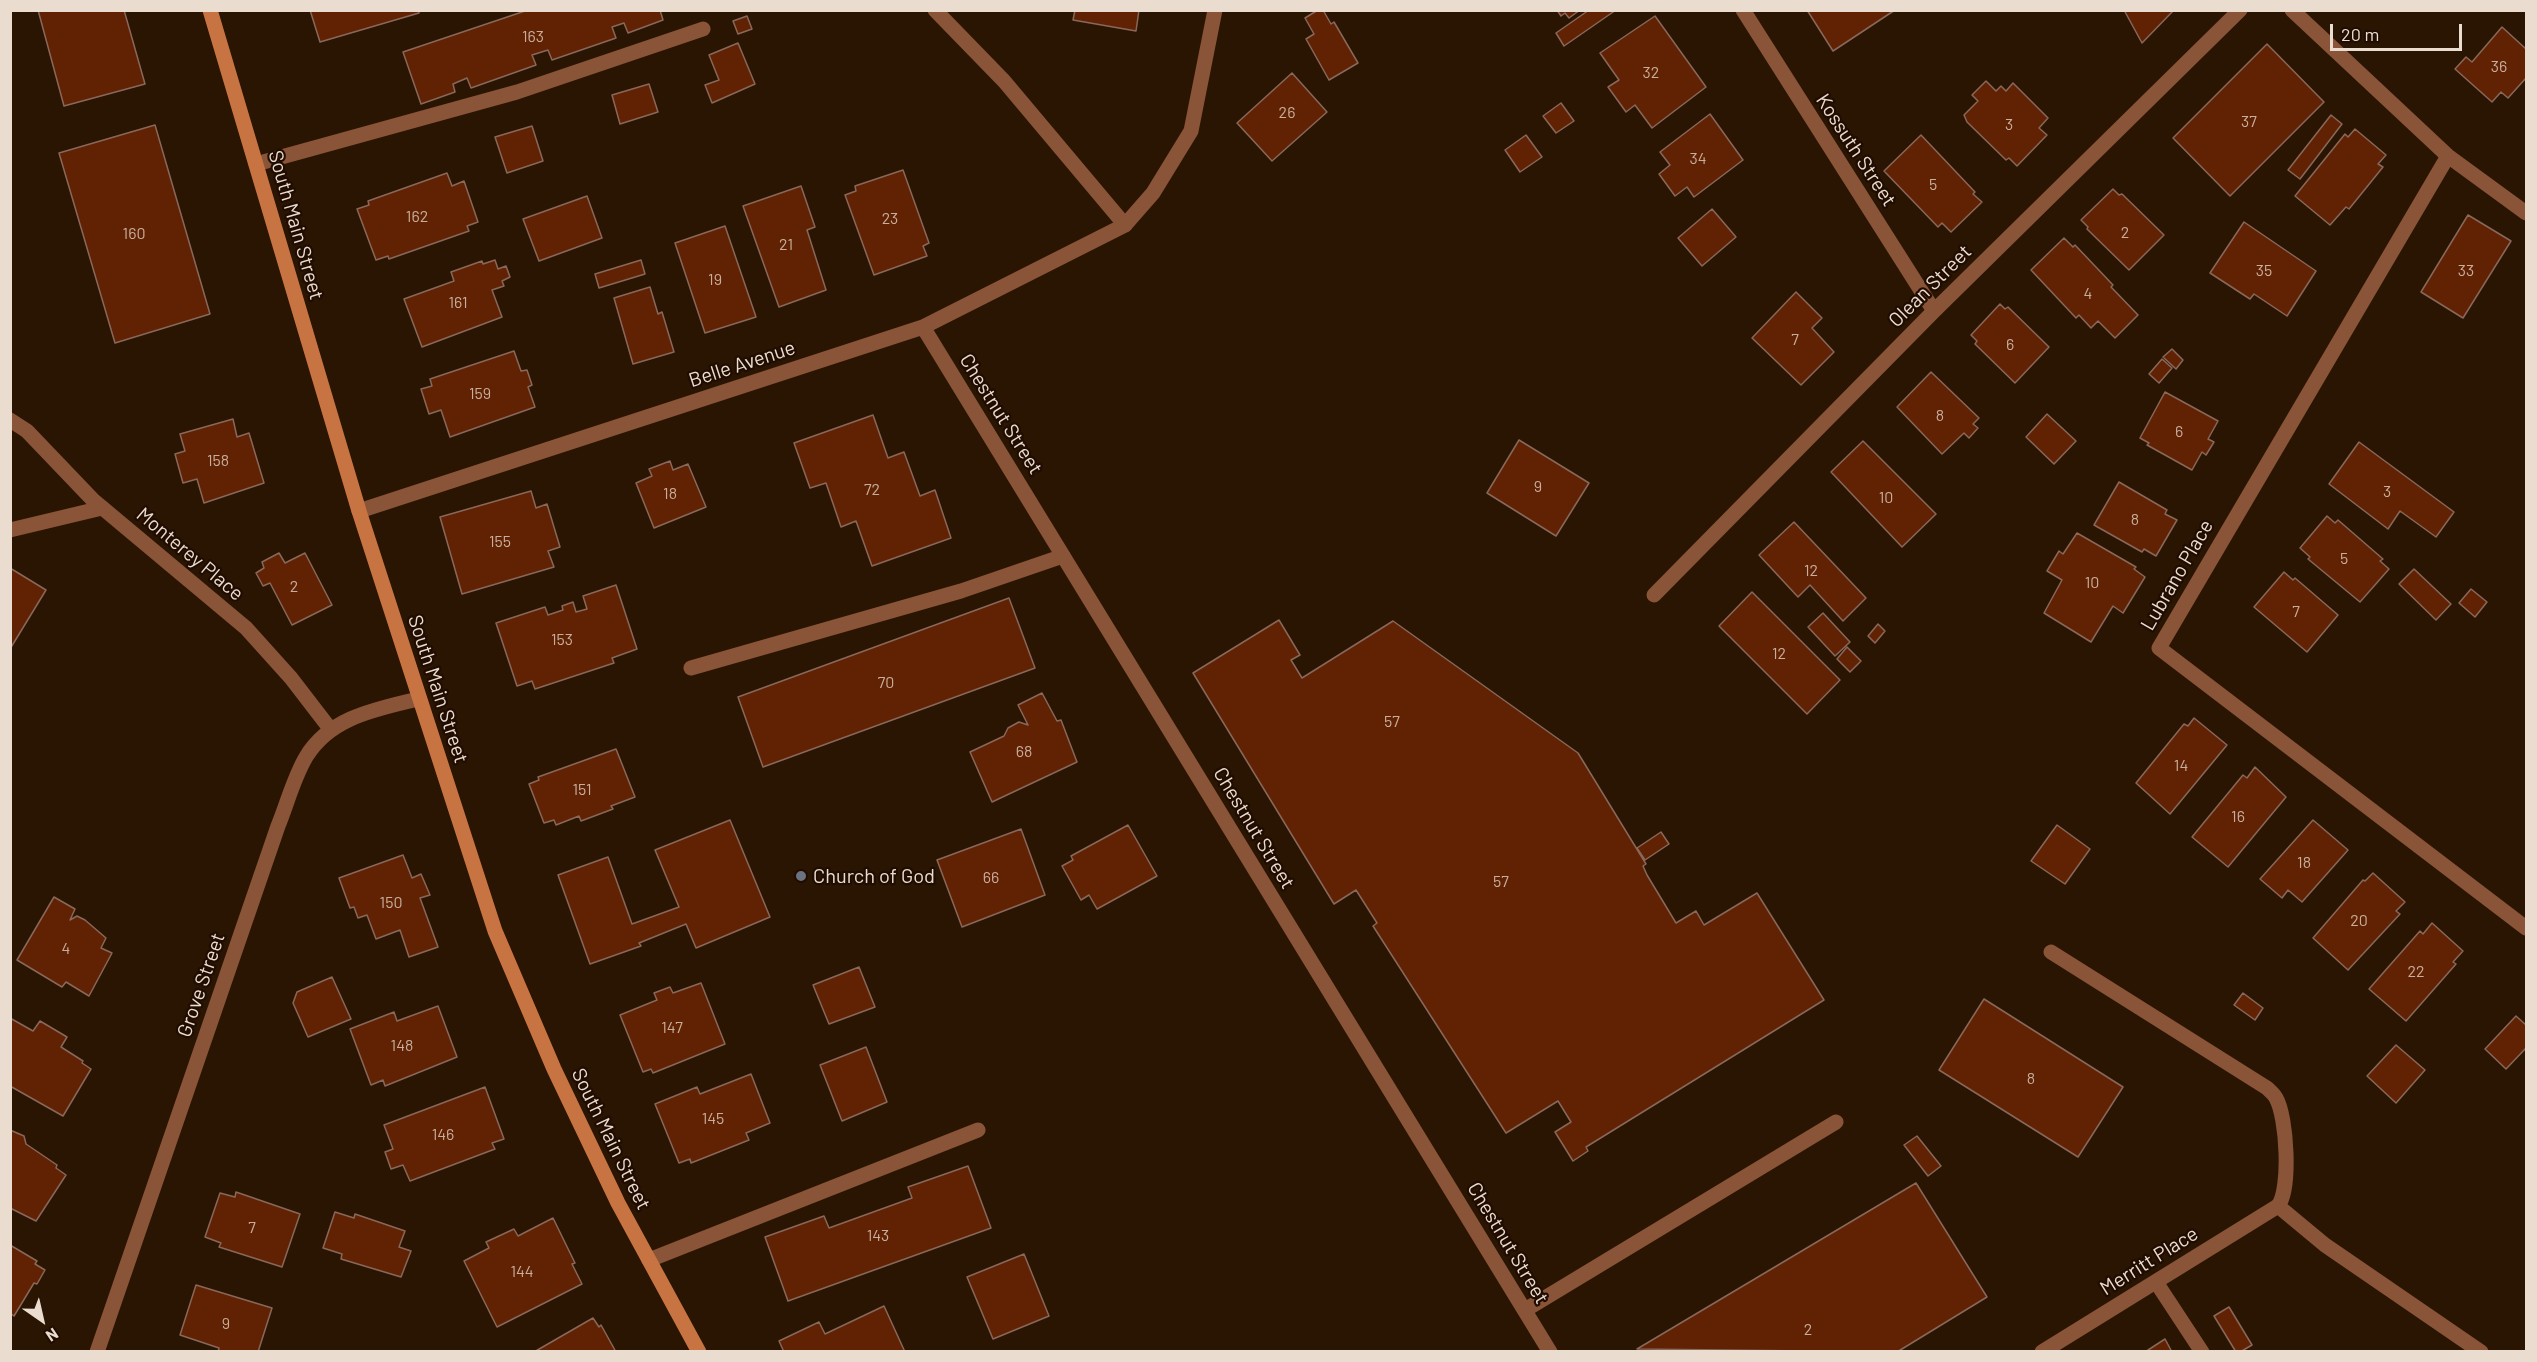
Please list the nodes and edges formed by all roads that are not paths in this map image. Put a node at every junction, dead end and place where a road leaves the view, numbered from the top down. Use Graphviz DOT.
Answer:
graph roads {
  1 [pos="210,10"];
  2 [pos="935,10"];
  3 [pos="1215,10"];
  4 [pos="1743,10"];
  5 [pos="2240,10"];
  6 [pos="2292,10"];
  7 [pos="703,29"];
  8 [pos="2448,156"];
  9 [pos="256,164"];
  10 [pos="2526,213"];
  11 [pos="1125,225"];
  12 [pos="1934,311"];
  13 [pos="923,327"];
  14 [pos="10,420"];
  15 [pos="102,508"];
  16 [pos="359,511"];
  17 [pos="10,530"];
  18 [pos="1063,556"];
  19 [pos="1654,595"];
  20 [pos="691,668"];
  21 [pos="418,699"];
  22 [pos="331,730"];
  23 [pos="2526,928"];
  24 [pos="2051,952"];
  25 [pos="1836,1122"];
  26 [pos="978,1130"];
  27 [pos="2278,1206"];
  28 [pos="649,1260"];
  29 [pos="2156,1282"];
  30 [pos="1525,1310"];
  31 [pos="2460,1346"];
  32 [pos="1546,1350"];
  33 [pos="97,1352"];
  34 [pos="699,1352"];
  35 [pos="2042,1352"];
  36 [pos="2202,1352"];
  37 [pos="2481,1352"];
  1 -- 9 [label="main road, South Main Street"];
  2 -- 11 [label="street"];
  3 -- 11 [label="street"];
  4 -- 12 [label="street, Kossuth Street"];
  5 -- 12 [label="street, Olean Street"];
  6 -- 8 [label="street"];
  7 -- 9 [label="street"];
  8 -- 10 [label="street"];
  8 -- 23 [label="street, Lubrano Place"];
  9 -- 16 [label="main road, South Main Street"];
  11 -- 13 [label="street, Belle Avenue"];
  12 -- 19 [label="street, Olean Street"];
  13 -- 16 [label="street, Belle Avenue"];
  13 -- 18 [label="street, Chestnut Street"];
  14 -- 15 [label="street, Monterey Place"];
  15 -- 17 [label="street"];
  15 -- 22 [label="street, Monterey Place"];
  16 -- 21 [label="main road, South Main Street"];
  18 -- 20 [label="street"];
  18 -- 30 [label="street, Chestnut Street"];
  21 -- 22 [label="street, Grove Street"];
  21 -- 28 [label="main road, South Main Street"];
  22 -- 33 [label="street, Grove Street"];
  24 -- 27 [label="street"];
  25 -- 30 [label="street"];
  26 -- 28 [label="street"];
  27 -- 29 [label="street, Merritt Place"];
  27 -- 31 [label="street"];
  28 -- 34 [label="main road, South Main Street"];
  29 -- 35 [label="street, Merritt Place"];
  29 -- 36 [label="street"];
  30 -- 32 [label="street, Chestnut Street"];
  31 -- 37 [label="street"];
}
